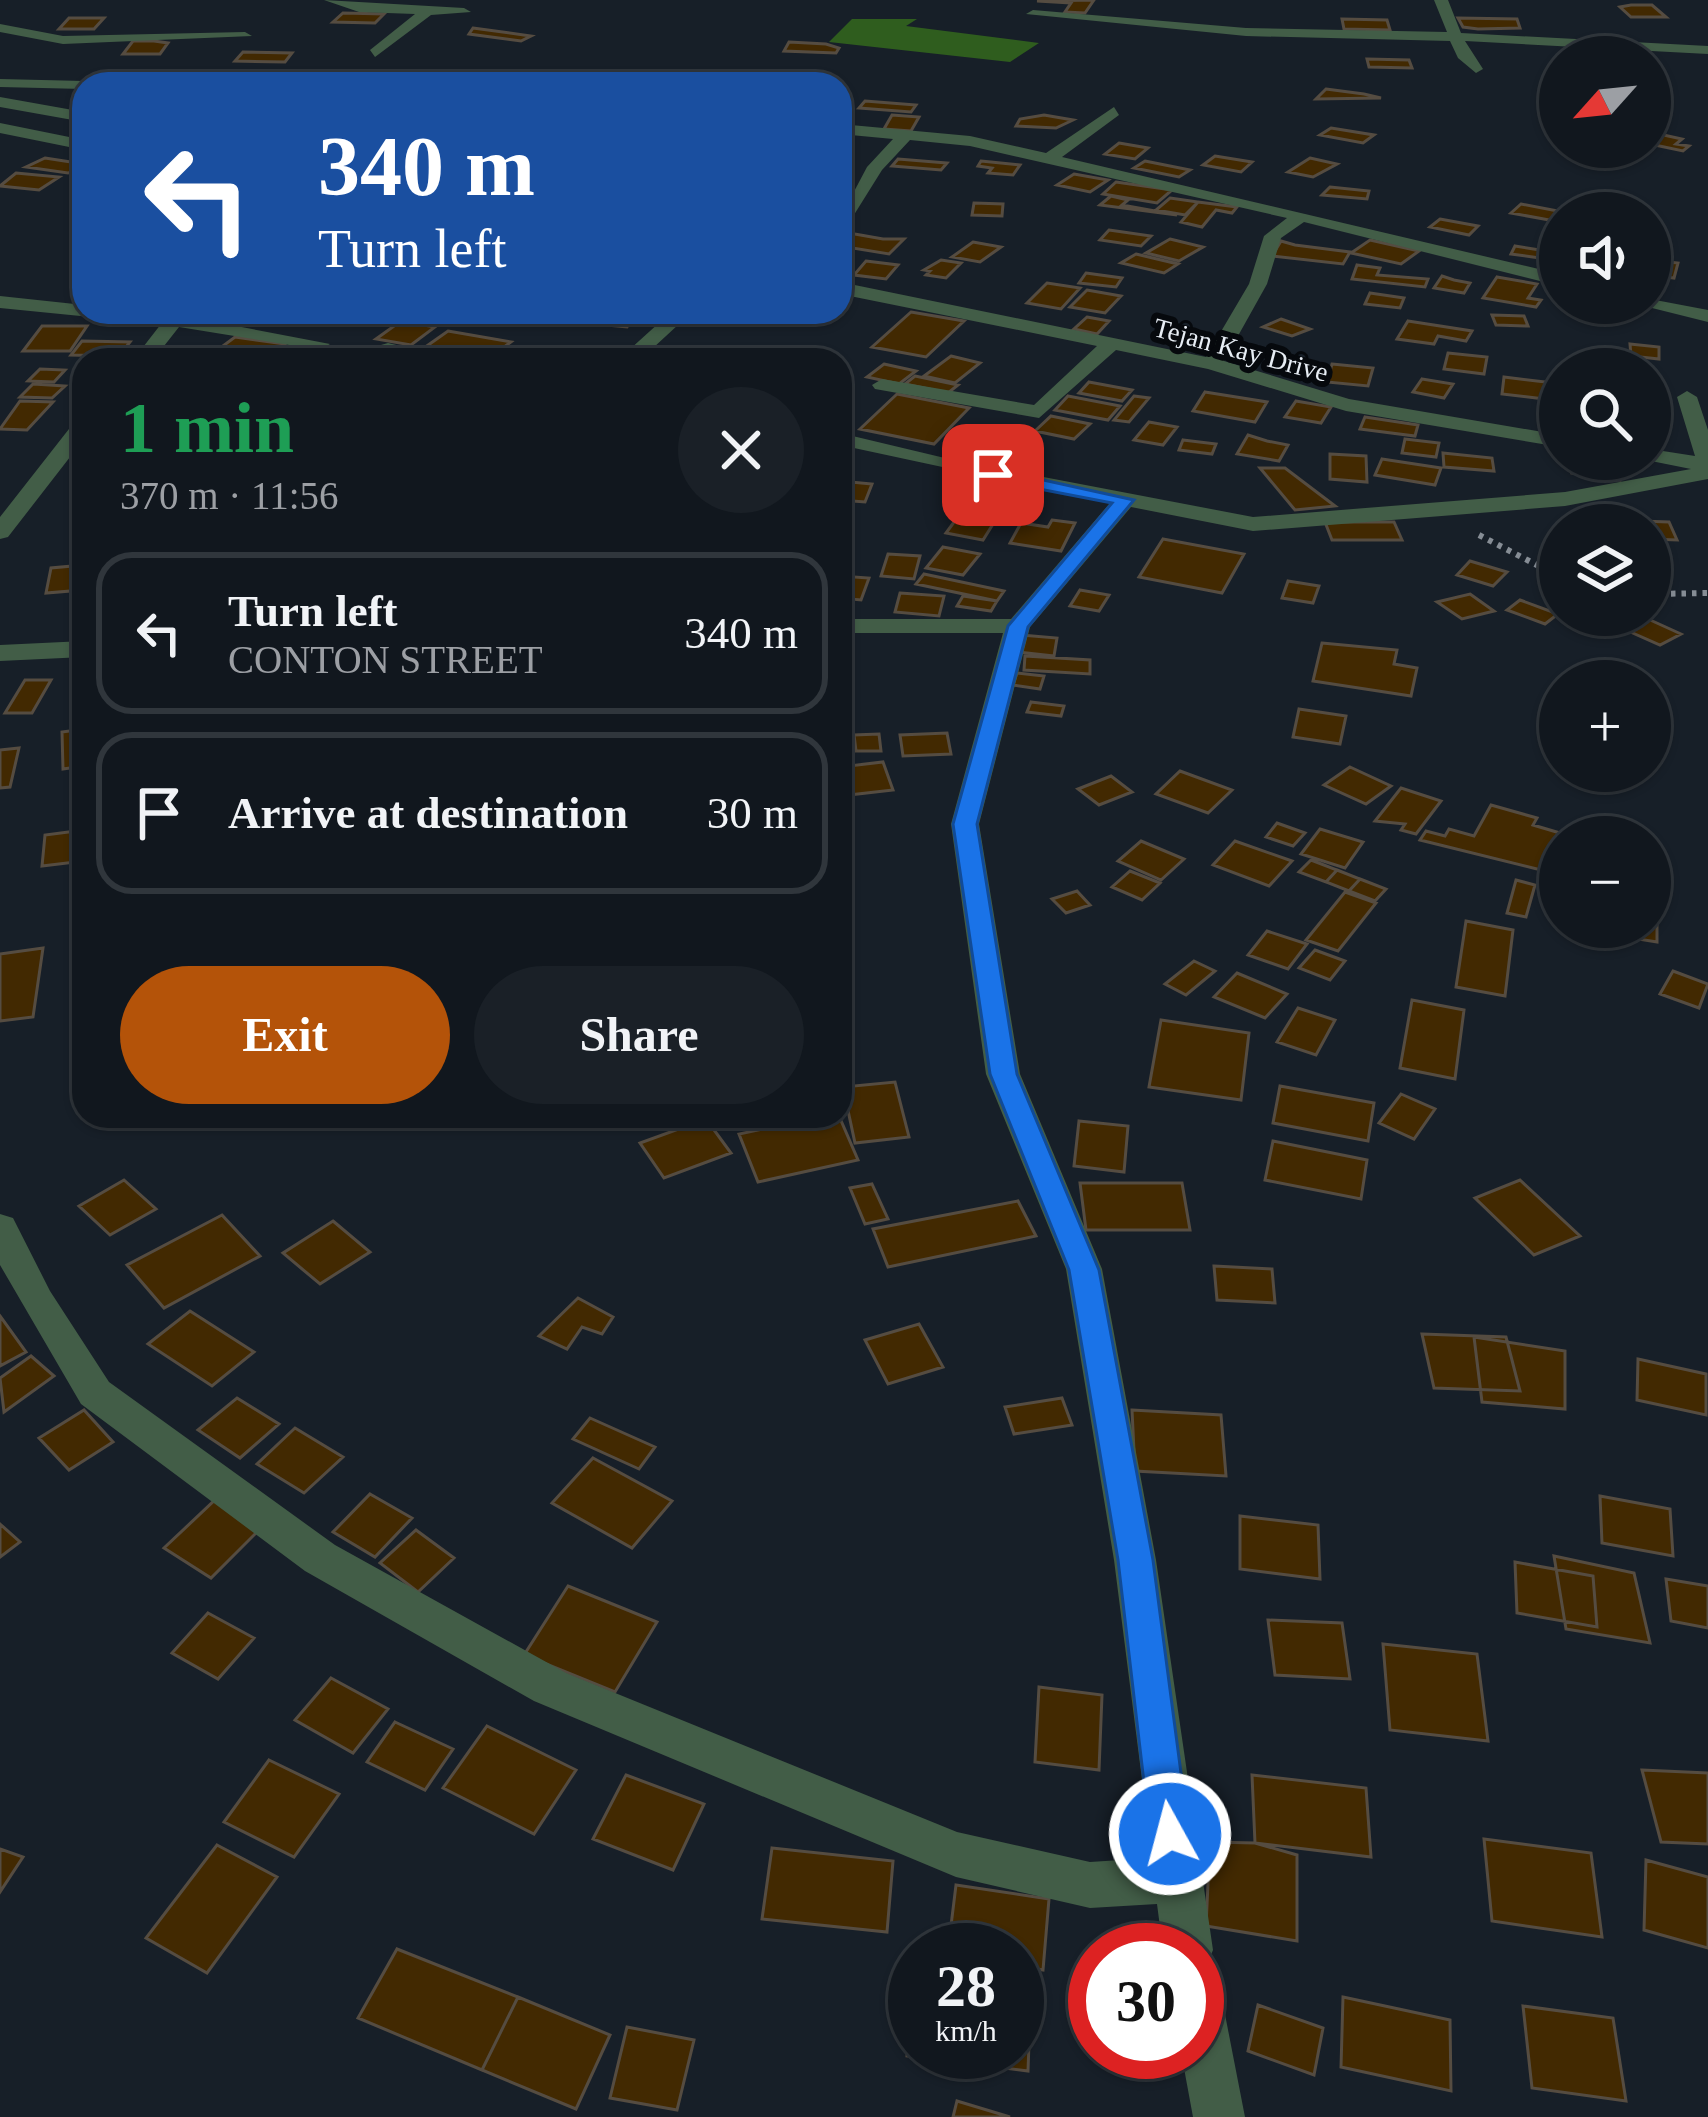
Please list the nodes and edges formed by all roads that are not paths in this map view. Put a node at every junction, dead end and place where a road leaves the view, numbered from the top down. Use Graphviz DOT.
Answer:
graph roads {
  1 [pos="332,0"];
  2 [pos="1441,0"];
  3 [pos="426,12"];
  4 [pos="464,12"];
  5 [pos="1033,14"];
  6 [pos="0,28"];
  7 [pos="245,35"];
  8 [pos="1460,47"];
  9 [pos="1539,47"];
  10 [pos="1671,48"];
  11 [pos="1708,50"];
  12 [pos="375,53"];
  13 [pos="1671,54"];
  14 [pos="1534,58"];
  15 [pos="1476,69"];
  16 [pos="1708,69"];
  17 [pos="1,83"];
  18 [pos="72,86"];
  19 [pos="0,102"];
  20 [pos="1114,112"];
  21 [pos="72,115"];
  22 [pos="0,128"];
  23 [pos="852,130"];
  24 [pos="905,136"];
  25 [pos="72,143"];
  26 [pos="1050,158"];
  27 [pos="852,203"];
  28 [pos="1298,219"];
  29 [pos="1539,274"];
  30 [pos="852,291"];
  31 [pos="0,302"];
  32 [pos="1671,309"];
  33 [pos="72,310"];
  34 [pos="1708,316"];
  35 [pos="171,324"];
  36 [pos="198,324"];
  37 [pos="668,324"];
  38 [pos="320,344"];
  39 [pos="1109,345"];
  40 [pos="152,348"];
  41 [pos="642,348"];
  42 [pos="1212,364"];
  43 [pos="882,385"];
  44 [pos="1687,397"];
  45 [pos="1539,438"];
  46 [pos="72,440"];
  47 [pos="852,442"];
  48 [pos="1671,459"];
  49 [pos="1708,465"];
  50 [pos="1125,500"];
  51 [pos="0,532"];
  52 [pos="852,626"];
  53 [pos="1018,626"];
  54 [pos="72,650"];
  55 [pos="0,653"];
  56 [pos="0,1227"];
  57 [pos="1175,1880"];
  58 [pos="1183,1923"];
  59 [pos="1212,2079"];
  60 [pos="1219,2117"];
  1 -- 3 [label="street"];
  2 -- 8 [label="street"];
  3 -- 4 [label="street"];
  3 -- 12 [label="street"];
  5 -- 8 [label="street"];
  6 -- 7 [label="street"];
  8 -- 9 [label="street"];
  8 -- 14 [label="street"];
  8 -- 15 [label="street"];
  10 -- 11 [label="street"];
  13 -- 16 [label="street"];
  17 -- 18 [label="street"];
  19 -- 21 [label="street"];
  20 -- 26 [label="street"];
  22 -- 25 [label="street"];
  23 -- 24 [label="street"];
  24 -- 26 [label="street"];
  24 -- 27 [label="street"];
  26 -- 28 [label="street"];
  28 -- 29 [label="street"];
  28 -- 42 [label="street"];
  30 -- 39 [label="street, Tejan Kay Drive"];
  31 -- 33 [label="street"];
  32 -- 34 [label="street"];
  35 -- 40 [label="street"];
  36 -- 38 [label="street"];
  37 -- 41 [label="street"];
  39 -- 42 [label="street, Tejan Kay Drive"];
  39 -- 43 [label="street"];
  42 -- 45 [label="street, Tejan Kay Drive"];
  44 -- 49 [label="street"];
  46 -- 51 [label="street"];
  47 -- 50 [label="street"];
  48 -- 49 [label="street"];
  49 -- 50 [label="street"];
  50 -- 53 [label="street"];
  52 -- 53 [label="street"];
  53 -- 57 [label="street"];
  54 -- 55 [label="street"];
  56 -- 57 [label="street"];
  57 -- 58 [label="street"];
  59 -- 60 [label="street"];
}
